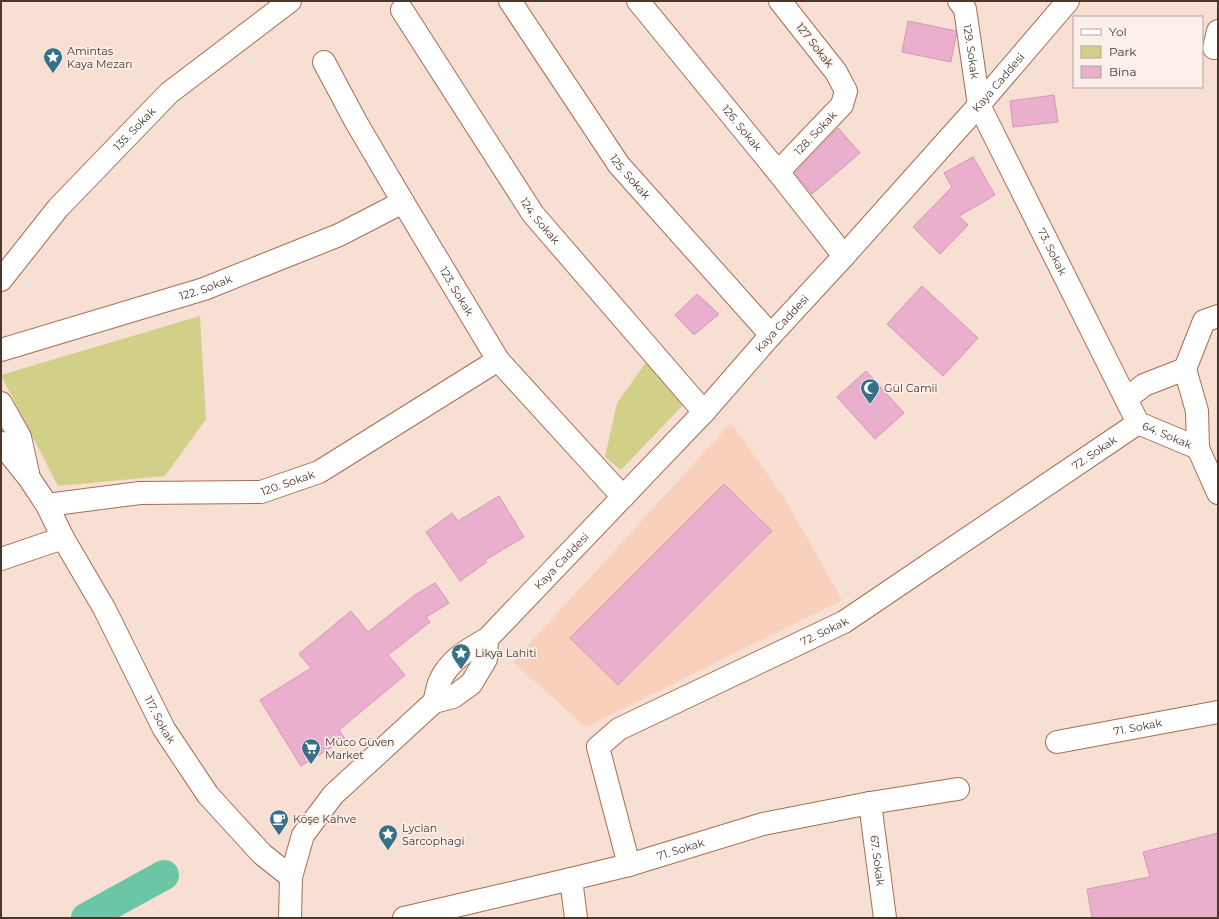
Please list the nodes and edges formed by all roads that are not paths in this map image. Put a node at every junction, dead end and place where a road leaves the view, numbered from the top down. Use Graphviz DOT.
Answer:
graph roads {
  1 [pos="290,1"];
  2 [pos="510,1"];
  3 [pos="638,1"];
  4 [pos="780,1"];
  5 [pos="960,1"];
  6 [pos="1068,1"];
  7 [pos="402,10"];
  8 [pos="324,62"];
  9 [pos="846,91"];
  10 [pos="979,105"];
  11 [pos="778,172"];
  12 [pos="403,202"];
  13 [pos="844,256"];
  14 [pos="1,280"];
  15 [pos="1218,316"];
  16 [pos="771,336"];
  17 [pos="1,350"];
  18 [pos="498,360"];
  19 [pos="1185,369"];
  20 [pos="1126,399"];
  21 [pos="1,403"];
  22 [pos="704,412"];
  23 [pos="1138,423"];
  24 [pos="1,442"];
  25 [pos="1198,448"];
  26 [pos="29,478"];
  27 [pos="1218,493"];
  28 [pos="623,497"];
  29 [pos="46,505"];
  30 [pos="63,538"];
  31 [pos="1,559"];
  32 [pos="1218,712"];
  33 [pos="1057,742"];
  34 [pos="958,789"];
  35 [pos="870,803"];
  36 [pos="629,865"];
  37 [pos="291,877"];
  38 [pos="571,879"];
  39 [pos="290,918"];
  40 [pos="404,918"];
  41 [pos="576,918"];
  42 [pos="885,918"];
  1 -- 14 [label="street, 135. Sokak"];
  2 -- 16 [label="street, 125. Sokak"];
  3 -- 11 [label="street, 126. Sokak"];
  4 -- 9 [label="street, 127 Sokak"];
  5 -- 10 [label="street, 129. Sokak"];
  6 -- 10 [label="street, Kaya Caddesi"];
  7 -- 22 [label="street, 124. Sokak"];
  8 -- 12 [label="street, 123. Sokak"];
  9 -- 11 [label="street, 128. Sokak"];
  10 -- 13 [label="street, Kaya Caddesi"];
  10 -- 20 [label="street, 73. Sokak"];
  11 -- 13 [label="street, 126. Sokak"];
  12 -- 17 [label="street, 122. Sokak"];
  12 -- 18 [label="street, 123. Sokak"];
  13 -- 16 [label="street, Kaya Caddesi"];
  15 -- 19 [label="street"];
  16 -- 22 [label="street, Kaya Caddesi"];
  18 -- 28 [label="street, 123. Sokak"];
  18 -- 29 [label="street, 120. Sokak"];
  19 -- 20 [label="street"];
  19 -- 25 [label="street"];
  20 -- 23 [label="street, 64. Sokak"];
  21 -- 26 [label="street"];
  22 -- 28 [label="street, Kaya Caddesi"];
  23 -- 25 [label="street, 64. Sokak"];
  23 -- 36 [label="street, 72. Sokak"];
  24 -- 26 [label="street"];
  25 -- 27 [label="street, 64. Sokak"];
  26 -- 29 [label="street, 117. Sokak"];
  28 -- 37 [label="street, Kaya Caddesi"];
  29 -- 30 [label="street, 117. Sokak"];
  30 -- 31 [label="street"];
  30 -- 37 [label="street, 117. Sokak"];
  32 -- 33 [label="street, 71. Sokak"];
  34 -- 35 [label="street, 71. Sokak"];
  35 -- 36 [label="street, 71. Sokak"];
  35 -- 42 [label="street, 67. Sokak"];
  36 -- 38 [label="street, 71. Sokak"];
  37 -- 39 [label="street, Kaya Caddesi"];
  38 -- 40 [label="street, 71. Sokak"];
  38 -- 41 [label="street"];
}
